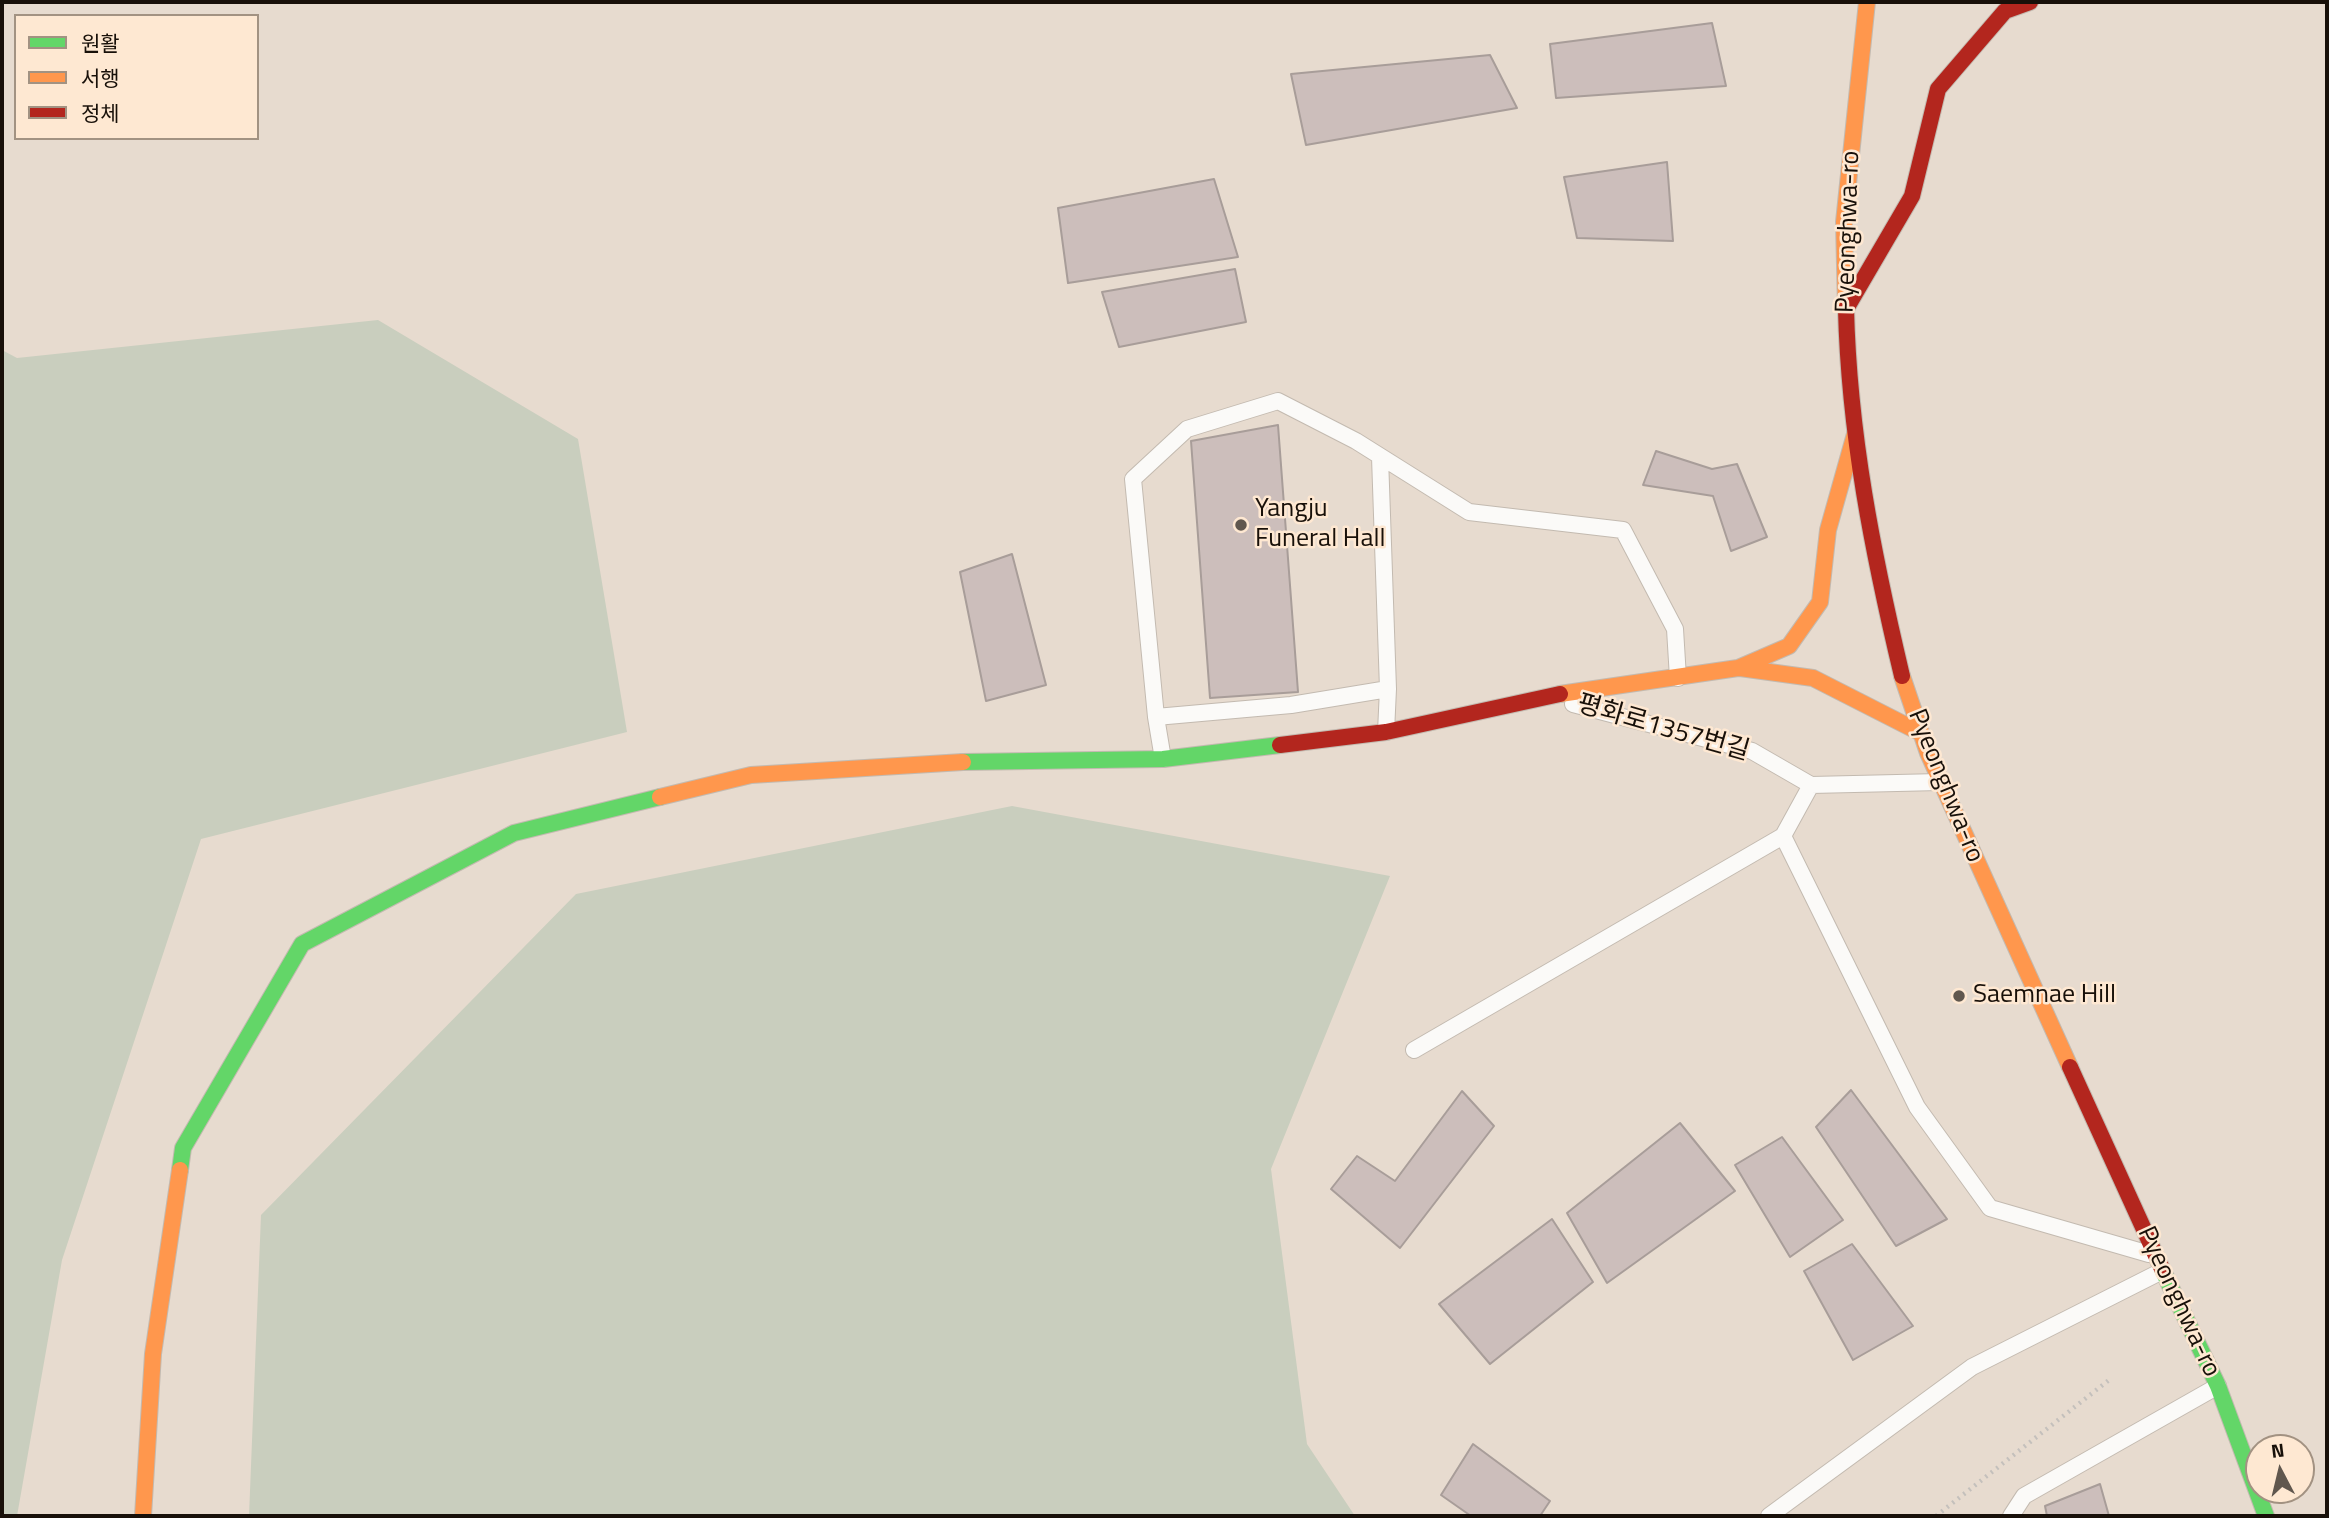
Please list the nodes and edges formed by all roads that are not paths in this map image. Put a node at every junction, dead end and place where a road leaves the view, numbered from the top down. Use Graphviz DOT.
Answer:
graph roads {
  1 [pos="1867,2"];
  2 [pos="2030,2"];
  3 [pos="1846,309"];
  4 [pos="1855,434"];
  5 [pos="1380,457"];
  6 [pos="1738,668"];
  7 [pos="1678,678"];
  8 [pos="1388,689"];
  9 [pos="1546,696"];
  10 [pos="1156,717"];
  11 [pos="1386,732"];
  12 [pos="1921,733"];
  13 [pos="1163,759"];
  14 [pos="1940,782"];
  15 [pos="1811,785"];
  16 [pos="1783,836"];
  17 [pos="1414,1050"];
  18 [pos="2155,1255"];
  19 [pos="2162,1271"];
  20 [pos="2218,1386"];
  21 [pos="143,1516"];
  22 [pos="1769,1516"];
  23 [pos="2011,1516"];
  24 [pos="2266,1516"];
  1 -- 3 [label="main road, Pyeonghwa-ro"];
  2 -- 3 [label="main road"];
  3 -- 4 [label="main road, Pyeonghwa-ro"];
  4 -- 6 [label="main road"];
  4 -- 12 [label="main road, Pyeonghwa-ro"];
  5 -- 7 [label="lane"];
  5 -- 8 [label="lane"];
  5 -- 10 [label="lane"];
  6 -- 7 [label="main road"];
  6 -- 12 [label="main road"];
  7 -- 9 [label="main road"];
  8 -- 10 [label="lane"];
  8 -- 11 [label="lane"];
  9 -- 11 [label="main road"];
  9 -- 15 [label="lane, 평화로1357번길"];
  10 -- 13 [label="lane"];
  11 -- 13 [label="main road"];
  12 -- 14 [label="main road, Pyeonghwa-ro"];
  13 -- 21 [label="main road"];
  14 -- 15 [label="lane"];
  14 -- 18 [label="main road, Pyeonghwa-ro"];
  15 -- 16 [label="lane"];
  16 -- 17 [label="lane"];
  16 -- 18 [label="lane"];
  18 -- 19 [label="main road, Pyeonghwa-ro"];
  19 -- 20 [label="main road, Pyeonghwa-ro"];
  19 -- 22 [label="lane"];
  20 -- 23 [label="lane"];
  20 -- 24 [label="main road, Pyeonghwa-ro"];
}
